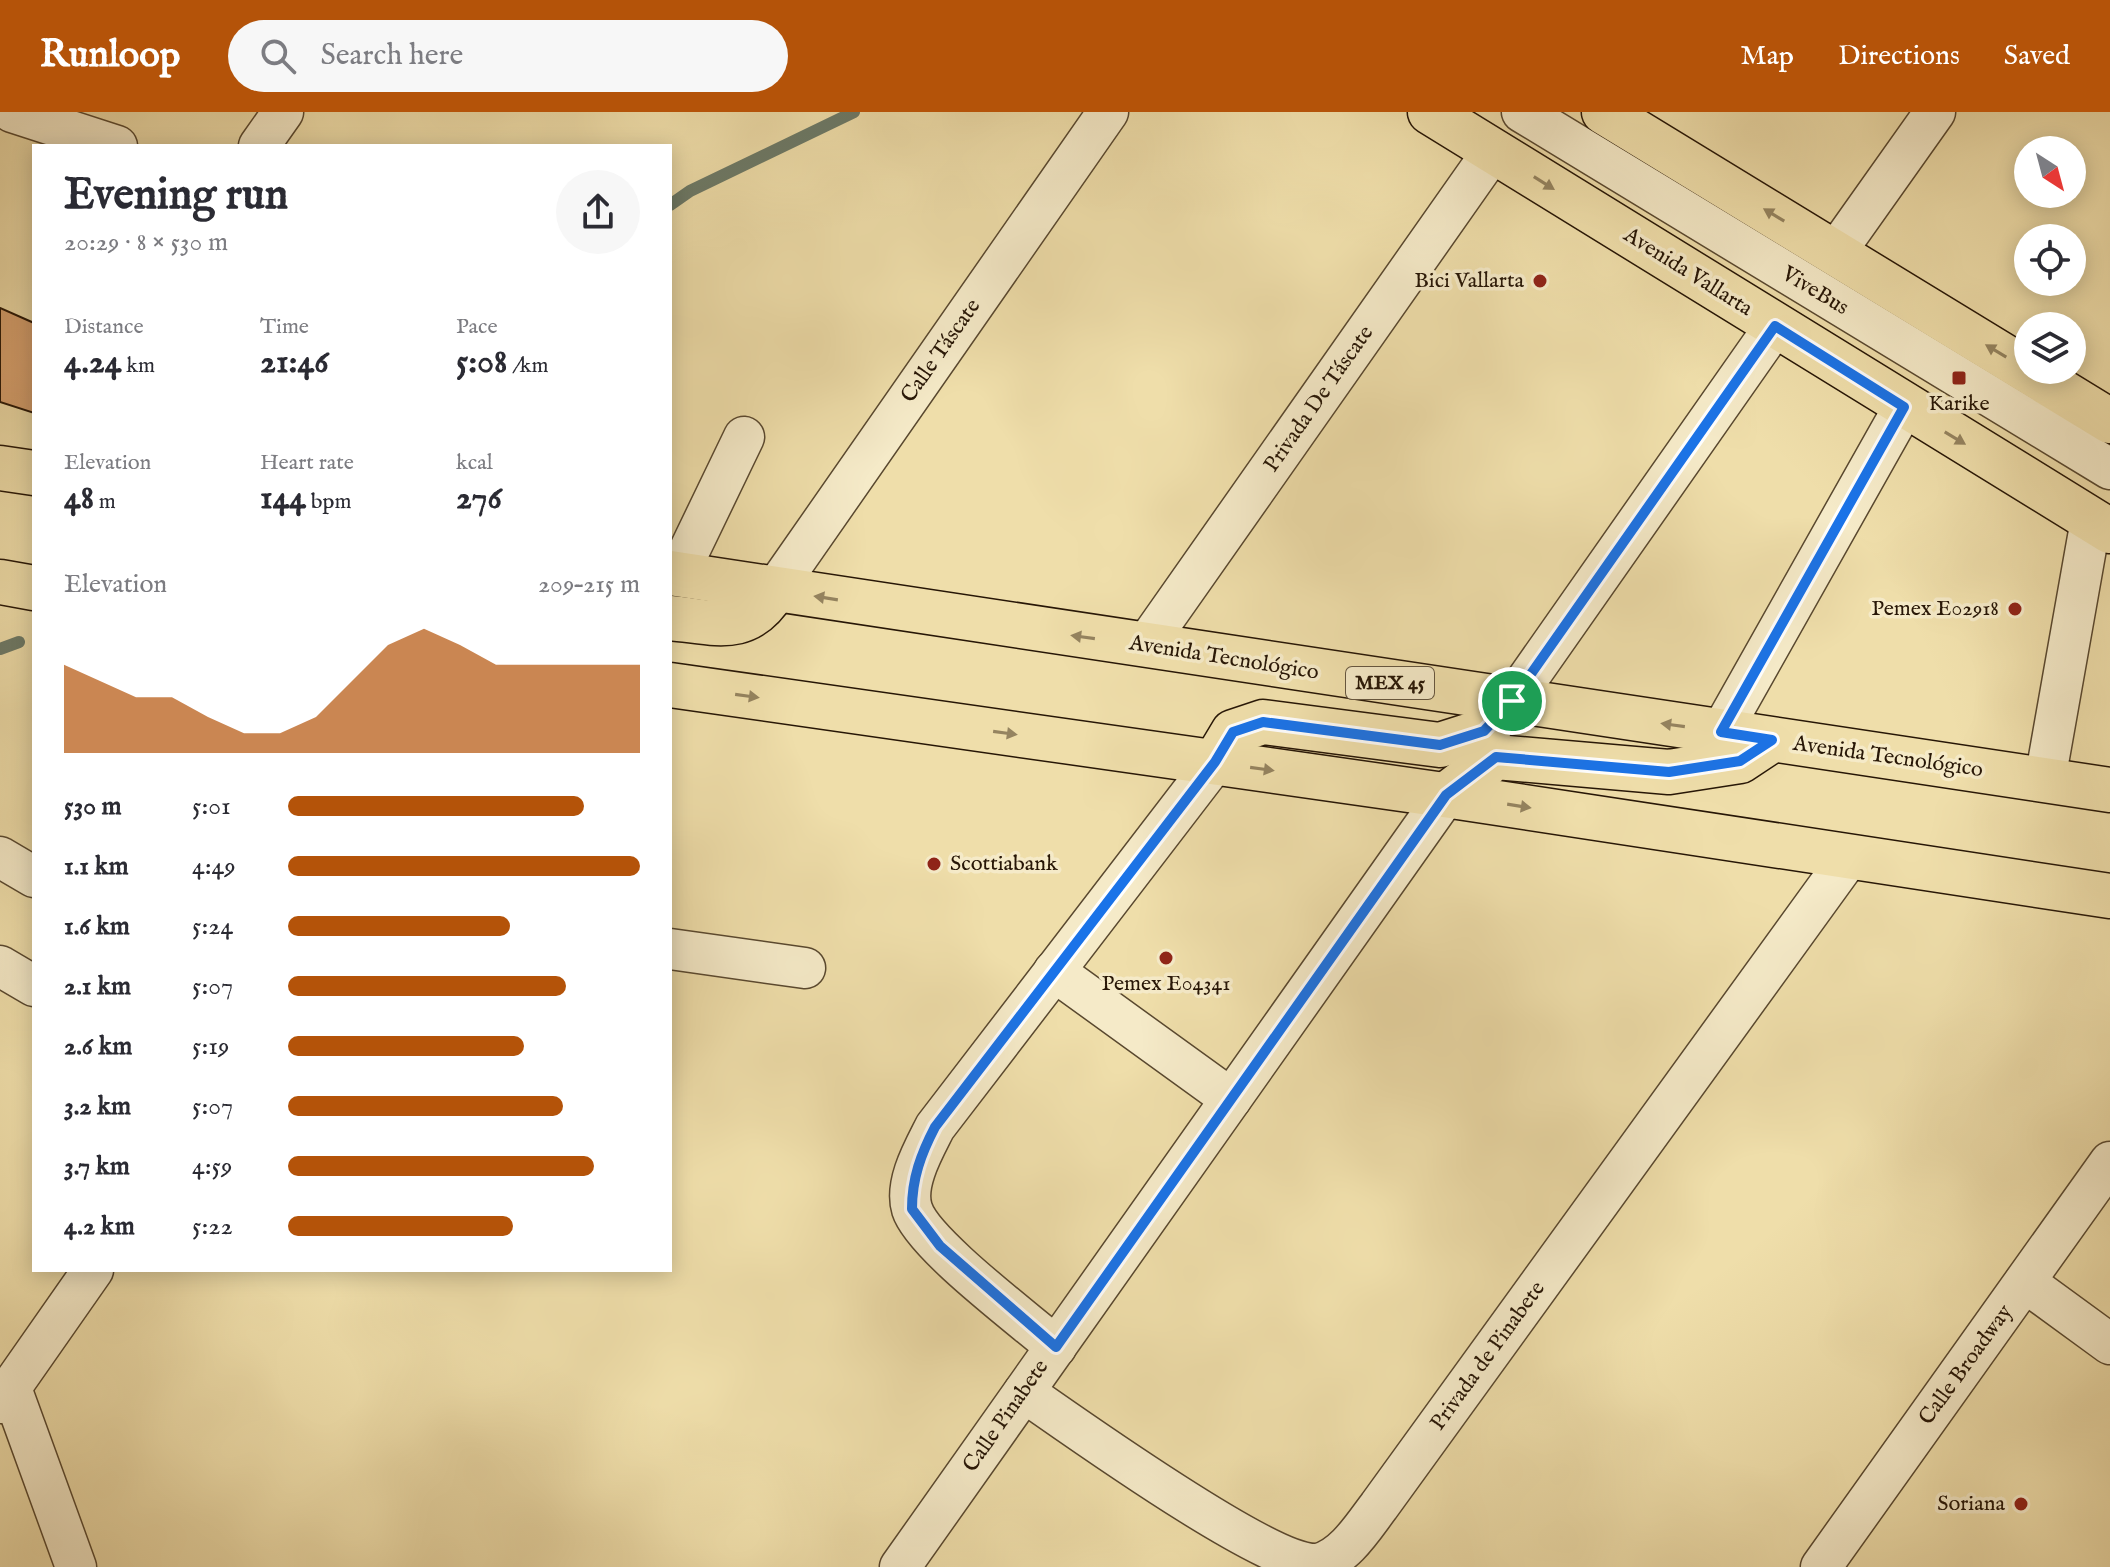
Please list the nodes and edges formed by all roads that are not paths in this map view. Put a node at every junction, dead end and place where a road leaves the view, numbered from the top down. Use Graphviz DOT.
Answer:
graph roads {
  1 [pos="12,112"];
  2 [pos="283,112"];
  3 [pos="1108,112"];
  4 [pos="1430,112"];
  5 [pos="1522,112"];
  6 [pos="1604,112"];
  7 [pos="1935,112"];
  8 [pos="111,144"];
  9 [pos="260,144"];
  10 [pos="1493,151"];
  11 [pos="1835,253"];
  12 [pos="1775,326"];
  13 [pos="1904,407"];
  14 [pos="2107,412"];
  15 [pos="744,437"];
  16 [pos="2110,469"];
  17 [pos="2100,526"];
  18 [pos="674,573"];
  19 [pos="0,582"];
  20 [pos="32,588"];
  21 [pos="774,591"];
  22 [pos="672,618"];
  23 [pos="1145,646"];
  24 [pos="672,685"];
  25 [pos="1512,701"];
  26 [pos="1721,732"];
  27 [pos="1772,740"];
  28 [pos="1215,762"];
  29 [pos="2045,780"];
  30 [pos="2110,790"];
  31 [pos="1446,795"];
  32 [pos="1850,856"];
  33 [pos="0,857"];
  34 [pos="32,876"];
  35 [pos="2110,896"];
  36 [pos="672,949"];
  37 [pos="0,966"];
  38 [pos="805,968"];
  39 [pos="1054,971"];
  40 [pos="32,985"];
  41 [pos="1231,1099"];
  42 [pos="2110,1162"];
  43 [pos="92,1272"];
  44 [pos="2025,1282"];
  45 [pos="2110,1344"];
  46 [pos="1056,1347"];
  47 [pos="1024,1392"];
  48 [pos="5,1395"];
  49 [pos="76,1567"];
  50 [pos="900,1567"];
  51 [pos="1821,1567"];
  1 -- 8 [label="street"];
  2 -- 9 [label="street"];
  3 -- 21 [label="street, Calle Táscate"];
  4 -- 10 [label="main road, Avenida Vallarta"];
  5 -- 16 [label="street, ViveBus"];
  11 -- 6 [label="main road, one-way"];
  7 -- 11 [label="street"];
  10 -- 12 [label="main road, Avenida Vallarta, one-way"];
  10 -- 23 [label="street, Privada De Táscate"];
  14 -- 11 [label="main road, one-way"];
  12 -- 13 [label="main road, Avenida Vallarta"];
  12 -- 25 [label="street"];
  13 -- 17 [label="main road, Avenida Vallarta, one-way"];
  13 -- 26 [label="street"];
  15 -- 18 [label="street"];
  17 -- 29 [label="street"];
  18 -- 21 [label="main road, Avenida Tecnológico / MEX 45"];
  19 -- 20 [label="main road"];
  21 -- 22 [label="main road"];
  23 -- 21 [label="main road, Avenida Tecnológico / MEX 45, one-way"];
  23 -- 25 [label="main road, Avenida Tecnológico / MEX 45"];
  24 -- 28 [label="main road, one-way"];
  26 -- 25 [label="main road, Avenida Tecnológico / MEX 45, one-way"];
  25 -- 28 [label="main road"];
  26 -- 27 [label="main road, Avenida Tecnológico / MEX 45"];
  27 -- 29 [label="main road, Avenida Tecnológico / MEX 45"];
  27 -- 31 [label="main road"];
  28 -- 31 [label="main road, one-way"];
  28 -- 39 [label="street"];
  29 -- 30 [label="main road, Avenida Tecnológico / MEX 45"];
  31 -- 32 [label="main road, one-way"];
  31 -- 41 [label="street, Calle Pinabete"];
  32 -- 35 [label="main road"];
  32 -- 47 [label="street, Privada de Pinabete"];
  33 -- 34 [label="street"];
  36 -- 38 [label="street"];
  37 -- 40 [label="street"];
  39 -- 41 [label="street"];
  39 -- 46 [label="street"];
  41 -- 46 [label="street, Calle Pinabete"];
  42 -- 44 [label="street, Calle Broadway"];
  43 -- 48 [label="street"];
  44 -- 45 [label="street"];
  44 -- 51 [label="street, Calle Broadway"];
  46 -- 47 [label="street, Calle Pinabete"];
  47 -- 50 [label="street, Calle Pinabete"];
  48 -- 49 [label="street"];
}
